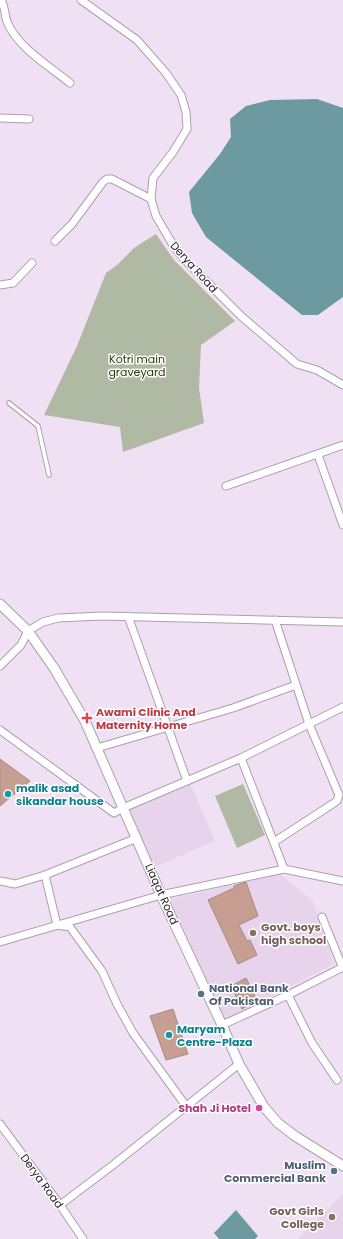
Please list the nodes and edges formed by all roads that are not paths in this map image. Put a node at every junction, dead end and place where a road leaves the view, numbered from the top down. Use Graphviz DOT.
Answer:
graph roads {
  1 [pos="1,0"];
  2 [pos="81,0"];
  3 [pos="70,83"];
  4 [pos="0,118"];
  5 [pos="29,119"];
  6 [pos="151,199"];
  7 [pos="55,241"];
  8 [pos="32,263"];
  9 [pos="0,284"];
  10 [pos="343,385"];
  11 [pos="9,403"];
  12 [pos="343,445"];
  13 [pos="318,455"];
  14 [pos="49,475"];
  15 [pos="226,486"];
  16 [pos="343,525"];
  17 [pos="0,604"];
  18 [pos="128,616"];
  19 [pos="275,620"];
  20 [pos="343,622"];
  21 [pos="28,631"];
  22 [pos="0,666"];
  23 [pos="296,685"];
  24 [pos="343,707"];
  25 [pos="309,724"];
  26 [pos="168,727"];
  27 [pos="0,730"];
  28 [pos="97,748"];
  29 [pos="241,758"];
  30 [pos="188,781"];
  31 [pos="123,808"];
  32 [pos="137,838"];
  33 [pos="274,842"];
  34 [pos="284,868"];
  35 [pos="45,875"];
  36 [pos="0,881"];
  37 [pos="343,881"];
  38 [pos="161,895"];
  39 [pos="322,917"];
  40 [pos="57,925"];
  41 [pos="0,942"];
  42 [pos="342,966"];
  43 [pos="288,995"];
  44 [pos="222,1025"];
  45 [pos="239,1064"];
  46 [pos="337,1080"];
  47 [pos="186,1106"];
  48 [pos="0,1124"];
  49 [pos="343,1166"];
  50 [pos="60,1205"];
  51 [pos="83,1239"];
  1 -- 3 [label="street"];
  2 -- 6 [label="street, Derya Road"];
  4 -- 5 [label="street"];
  6 -- 7 [label="street"];
  6 -- 10 [label="street, Derya Road"];
  8 -- 9 [label="street"];
  11 -- 14 [label="lane"];
  12 -- 13 [label="street"];
  13 -- 15 [label="street"];
  13 -- 16 [label="street"];
  17 -- 21 [label="street, Liaqat Road"];
  18 -- 19 [label="street"];
  18 -- 21 [label="street"];
  18 -- 26 [label="street"];
  19 -- 20 [label="street"];
  19 -- 23 [label="street"];
  21 -- 22 [label="street"];
  21 -- 28 [label="street, Liaqat Road"];
  23 -- 25 [label="street"];
  23 -- 26 [label="street"];
  24 -- 25 [label="street"];
  25 -- 29 [label="street"];
  25 -- 33 [label="street"];
  26 -- 28 [label="street"];
  26 -- 30 [label="street"];
  27 -- 31 [label="street"];
  28 -- 31 [label="street, Liaqat Road"];
  29 -- 30 [label="street"];
  29 -- 33 [label="street"];
  30 -- 31 [label="street"];
  31 -- 32 [label="street, Liaqat Road"];
  32 -- 35 [label="street"];
  32 -- 38 [label="street, Liaqat Road"];
  33 -- 34 [label="street"];
  34 -- 37 [label="street"];
  34 -- 38 [label="street"];
  35 -- 36 [label="street"];
  35 -- 40 [label="street"];
  38 -- 40 [label="street"];
  38 -- 44 [label="street, Liaqat Road"];
  39 -- 42 [label="street"];
  40 -- 41 [label="street"];
  40 -- 47 [label="street"];
  42 -- 43 [label="street"];
  43 -- 44 [label="street"];
  43 -- 46 [label="street"];
  44 -- 45 [label="street, Liaqat Road"];
  45 -- 47 [label="street"];
  45 -- 49 [label="street, Liaqat Road"];
  47 -- 50 [label="street"];
  48 -- 50 [label="street, Derya Road"];
  50 -- 51 [label="street, Derya Road"];
}
